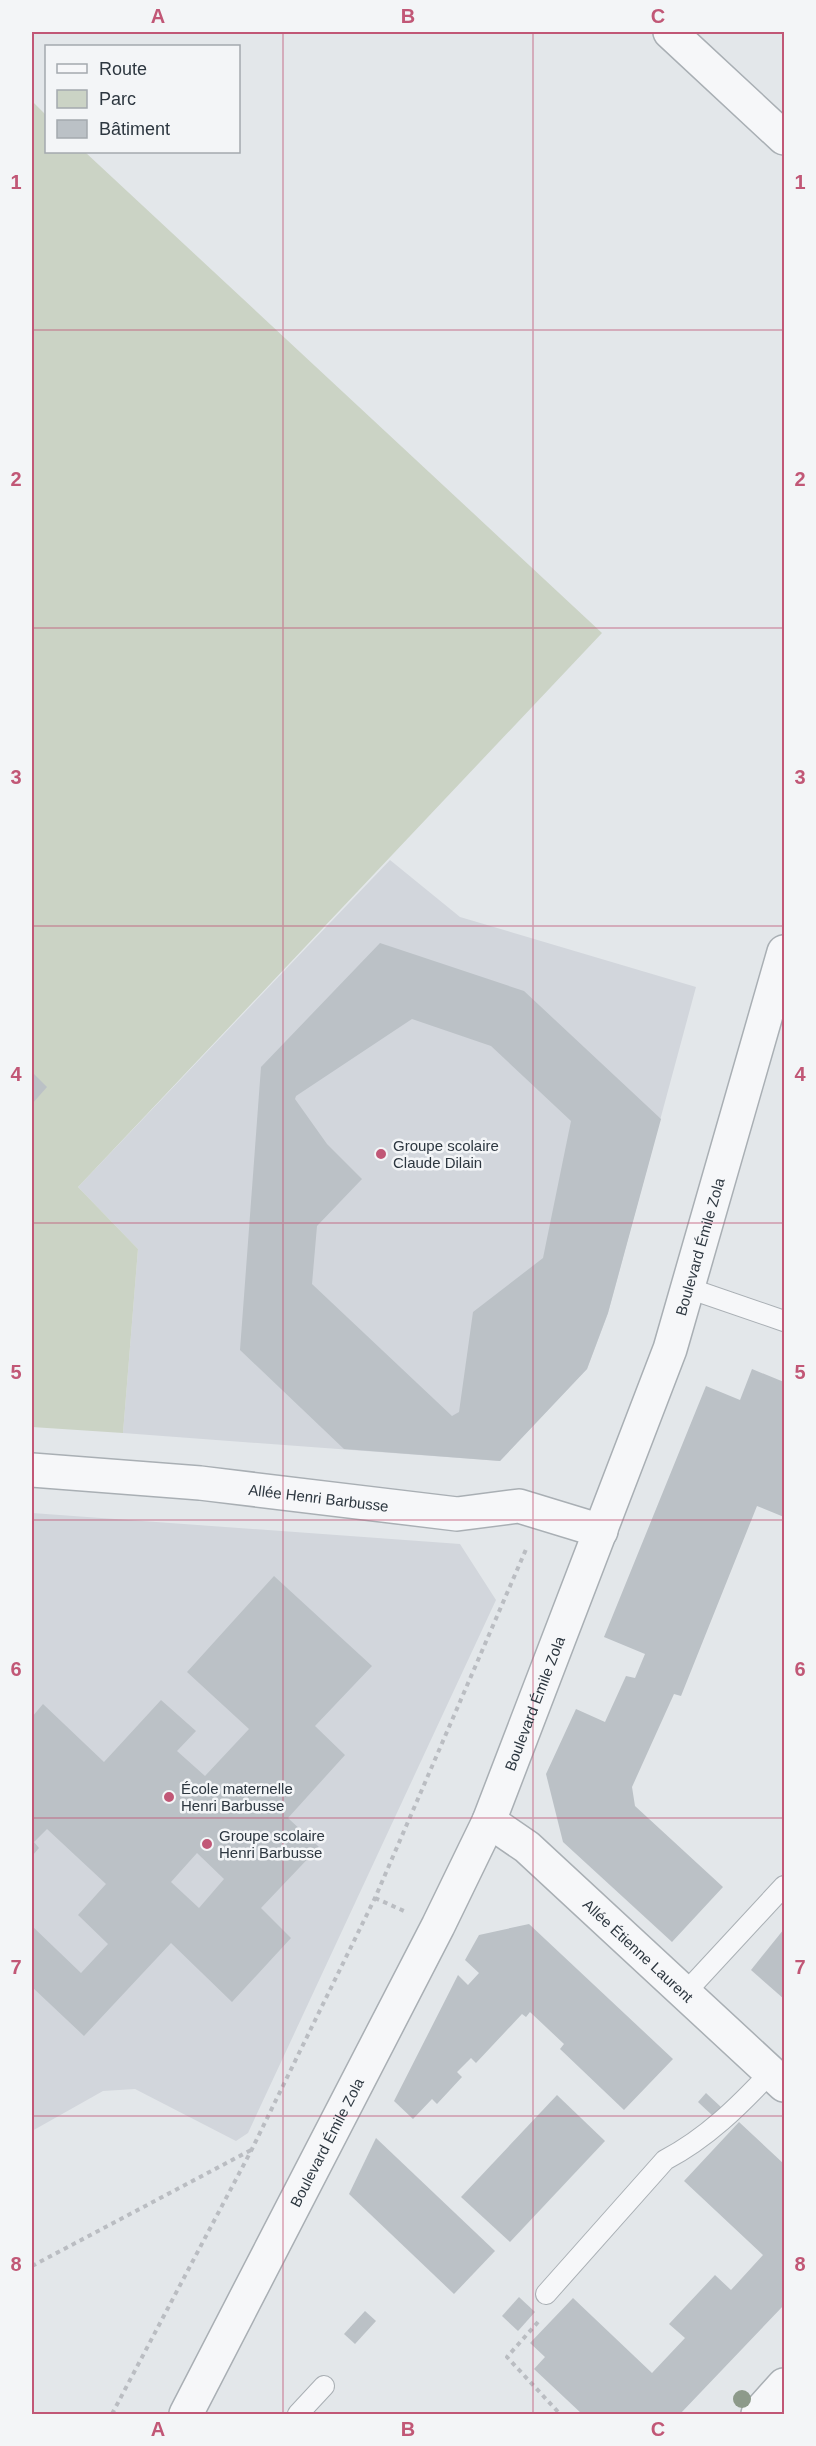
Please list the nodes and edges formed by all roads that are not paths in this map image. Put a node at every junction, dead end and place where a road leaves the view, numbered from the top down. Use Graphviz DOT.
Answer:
graph roads {
  1 [pos="670,32"];
  2 [pos="784,138"];
  3 [pos="784,952"];
  4 [pos="688,1288"];
  5 [pos="784,1321"];
  6 [pos="32,1470"];
  7 [pos="601,1531"];
  8 [pos="489,1821"];
  9 [pos="784,1886"];
  10 [pos="685,1993"];
  11 [pos="778,2079"];
  12 [pos="546,2294"];
  13 [pos="784,2385"];
  14 [pos="324,2386"];
  15 [pos="186,2415"];
  16 [pos="298,2415"];
  17 [pos="758,2415"];
  1 -- 2 [label="street"];
  3 -- 4 [label="street, Boulevard Émile Zola"];
  4 -- 5 [label="lane"];
  4 -- 7 [label="street, Boulevard Émile Zola"];
  6 -- 7 [label="street, Allée Henri Barbusse"];
  7 -- 8 [label="street, Boulevard Émile Zola"];
  8 -- 10 [label="street, Allée Étienne Laurent"];
  8 -- 15 [label="street, Boulevard Émile Zola"];
  9 -- 10 [label="lane"];
  10 -- 11 [label="street, Allée Étienne Laurent"];
  11 -- 12 [label="lane"];
  13 -- 17 [label="street"];
  14 -- 16 [label="lane"];
}
